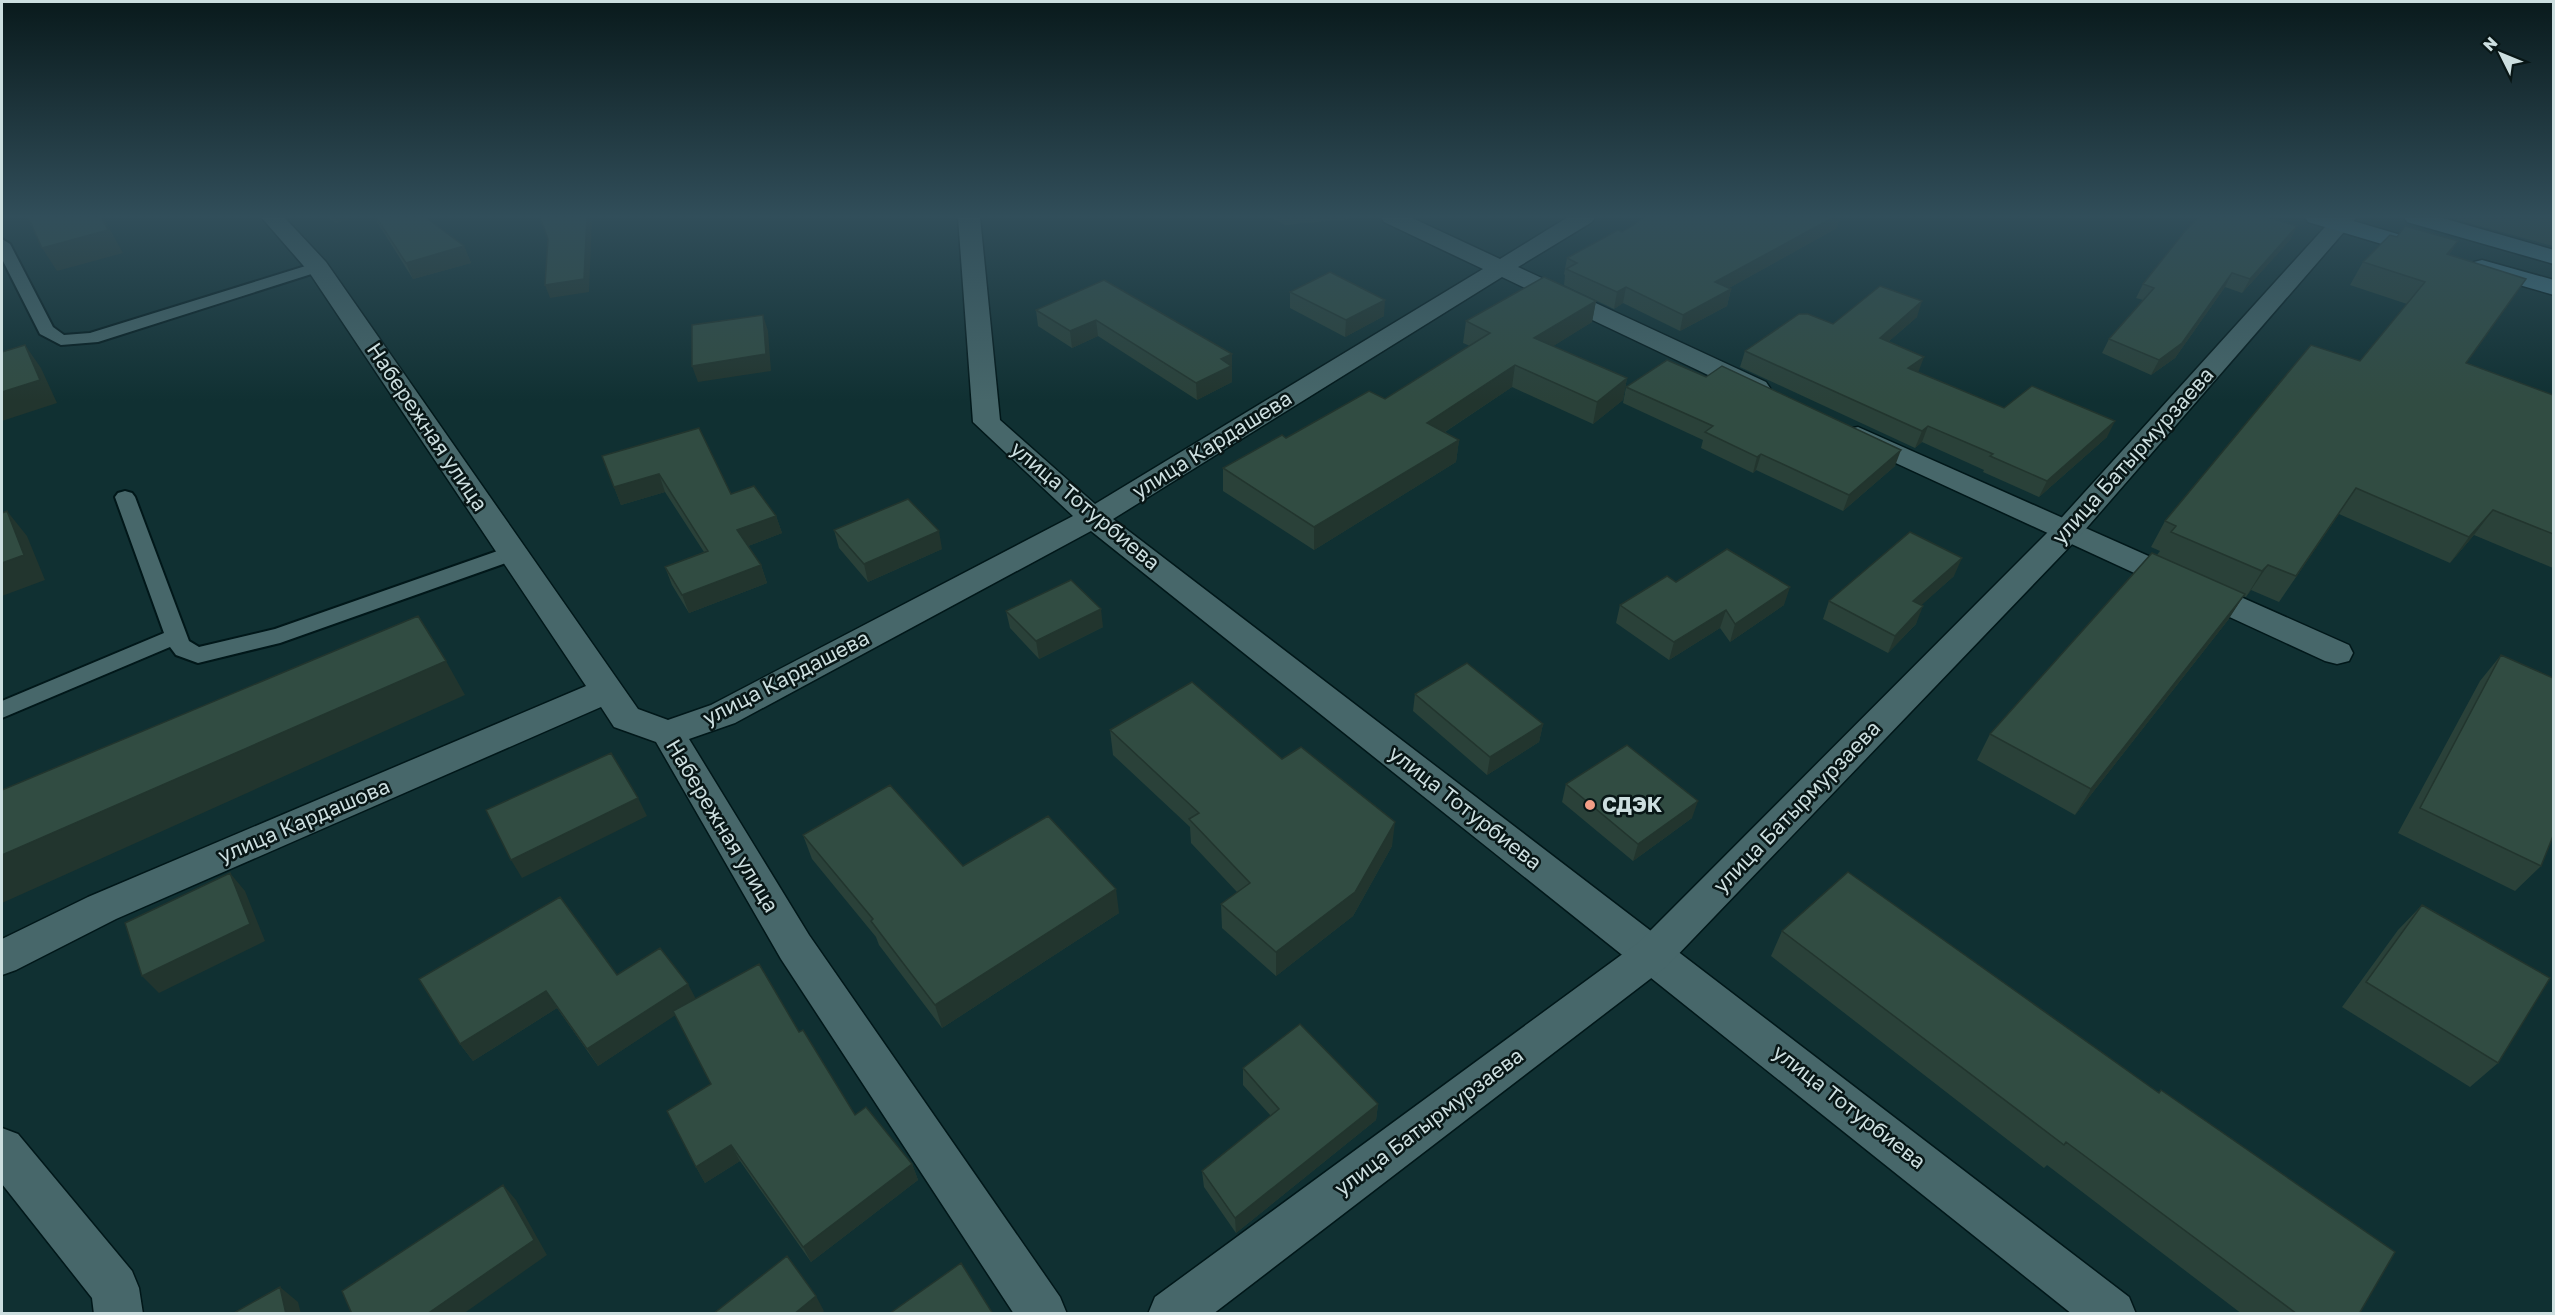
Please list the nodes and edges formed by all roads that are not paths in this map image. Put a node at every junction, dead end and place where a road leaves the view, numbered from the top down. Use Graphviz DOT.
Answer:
graph roads {
  1 [pos="20,278"];
  2 [pos="282,278"];
  3 [pos="326,278"];
  4 [pos="974,278"];
  5 [pos="1484,278"];
  6 [pos="1519,278"];
  7 [pos="2283,278"];
  8 [pos="2521,278"];
  9 [pos="2553,288"];
  10 [pos="1777,398"];
  11 [pos="1830,422"];
  12 [pos="125,497"];
  13 [pos="1093,518"];
  14 [pos="2066,531"];
  15 [pos="513,553"];
  16 [pos="176,636"];
  17 [pos="2337,653"];
  18 [pos="608,690"];
  19 [pos="2,710"];
  20 [pos="668,733"];
  21 [pos="1653,954"];
  22 [pos="2,958"];
  23 [pos="2,1149"];
  24 [pos="119,1314"];
  25 [pos="1043,1314"];
  26 [pos="1172,1314"];
  27 [pos="2112,1314"];
  1 -- 2 [label="lane"];
  3 -- 15 [label="street, Набережная улица"];
  4 -- 13 [label="street, улица Тотурбиева"];
  5 -- 13 [label="street, улица Кардашева"];
  6 -- 10 [label="street"];
  7 -- 14 [label="street, улица Батырмурзаева"];
  8 -- 9 [label="main road"];
  11 -- 14 [label="street"];
  12 -- 16 [label="lane"];
  13 -- 20 [label="street, улица Кардашева"];
  13 -- 21 [label="street, улица Тотурбиева"];
  14 -- 17 [label="street"];
  14 -- 21 [label="street, улица Батырмурзаева"];
  15 -- 16 [label="lane"];
  15 -- 18 [label="street, Набережная улица"];
  16 -- 19 [label="lane"];
  18 -- 20 [label="street, Набережная улица"];
  18 -- 22 [label="street, улица Кардашова"];
  20 -- 25 [label="street, Набережная улица"];
  21 -- 26 [label="street, улица Батырмурзаева"];
  21 -- 27 [label="street, улица Тотурбиева"];
  23 -- 24 [label="street"];
}
